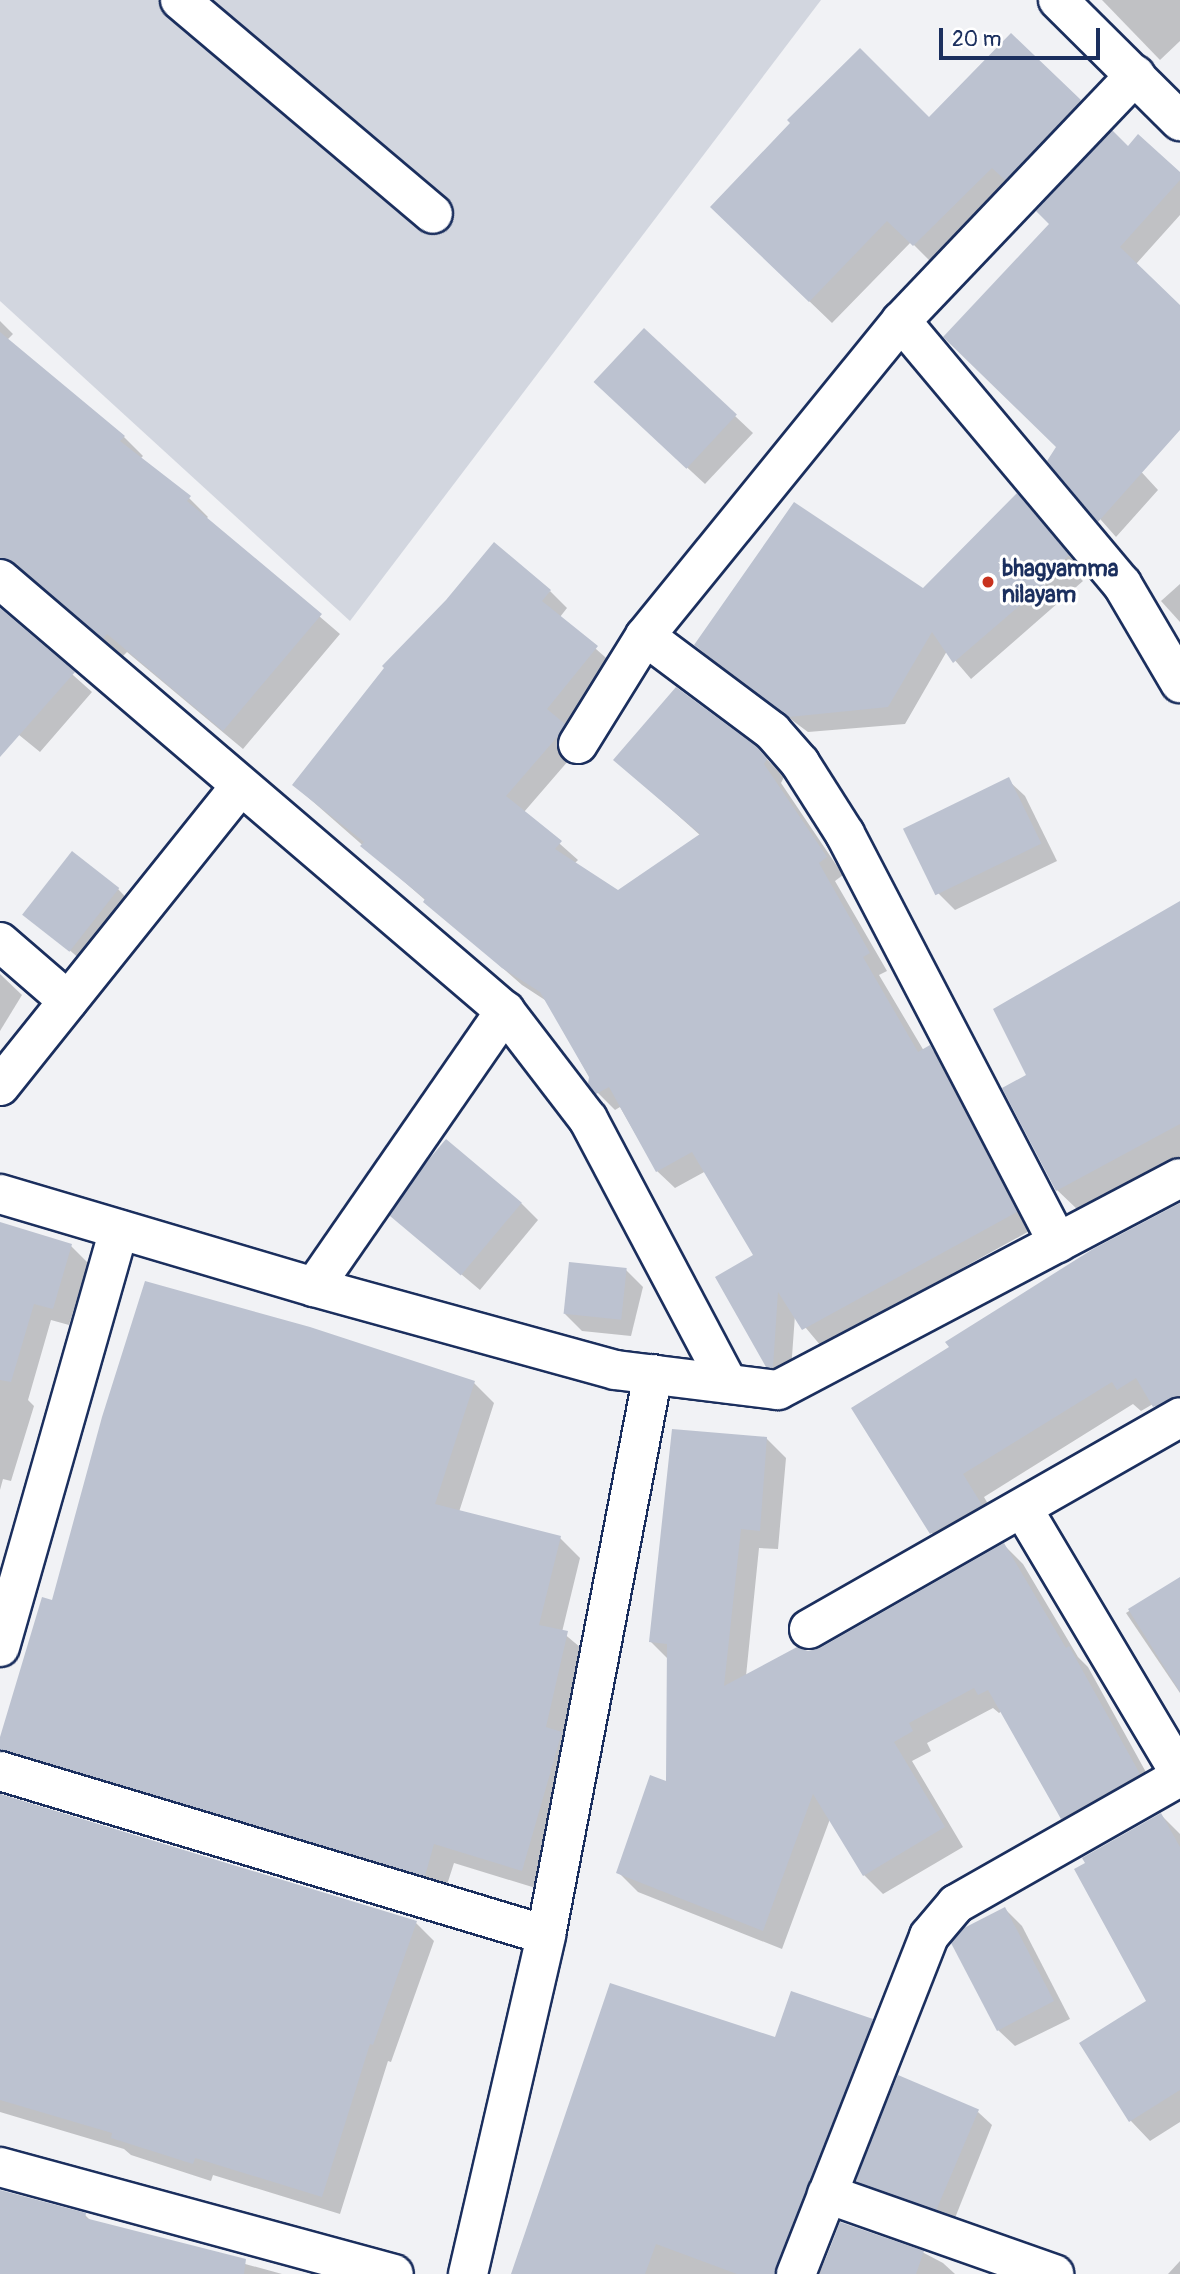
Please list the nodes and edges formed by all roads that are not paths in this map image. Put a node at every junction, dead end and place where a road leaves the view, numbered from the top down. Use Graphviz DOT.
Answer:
graph roads {
  1 [pos="180,0"];
  2 [pos="1058,0"];
  3 [pos="1135,75"];
  4 [pos="1180,121"];
  5 [pos="433,214"];
  6 [pos="901,321"];
  7 [pos="0,579"];
  8 [pos="645,636"];
  9 [pos="1180,683"];
  10 [pos="578,744"];
  11 [pos="240,786"];
  12 [pos="0,943"];
  13 [pos="68,1001"];
  14 [pos="505,1011"];
  15 [pos="0,1086"];
  16 [pos="1180,1178"];
  17 [pos="0,1194"];
  18 [pos="119,1230"];
  19 [pos="1058,1243"];
  20 [pos="314,1287"];
  21 [pos="653,1374"];
  22 [pos="727,1383"];
  23 [pos="1180,1417"];
  24 [pos="1023,1509"];
  25 [pos="808,1629"];
  26 [pos="0,1647"];
  27 [pos="0,1771"];
  28 [pos="1180,1775"];
  29 [pos="546,1935"];
  30 [pos="0,2167"];
  31 [pos="827,2194"];
  32 [pos="394,2274"];
  33 [pos="468,2274"];
  34 [pos="796,2274"];
  35 [pos="1054,2274"];
  1 -- 5 [label="street"];
  2 -- 3 [label="street"];
  3 -- 4 [label="street"];
  3 -- 6 [label="street"];
  6 -- 8 [label="street"];
  6 -- 9 [label="street"];
  7 -- 11 [label="street"];
  8 -- 10 [label="street"];
  8 -- 19 [label="street"];
  11 -- 13 [label="street"];
  11 -- 14 [label="street"];
  12 -- 13 [label="street"];
  13 -- 15 [label="street"];
  14 -- 20 [label="street"];
  14 -- 22 [label="street"];
  16 -- 19 [label="street"];
  17 -- 18 [label="street"];
  18 -- 20 [label="street"];
  18 -- 26 [label="street"];
  19 -- 22 [label="street"];
  20 -- 21 [label="street"];
  21 -- 22 [label="street"];
  21 -- 29 [label="street"];
  23 -- 24 [label="street"];
  24 -- 25 [label="street"];
  24 -- 28 [label="street"];
  27 -- 29 [label="street"];
  28 -- 31 [label="street"];
  29 -- 33 [label="street"];
  30 -- 32 [label="street"];
  31 -- 34 [label="street"];
  31 -- 35 [label="street"];
}
